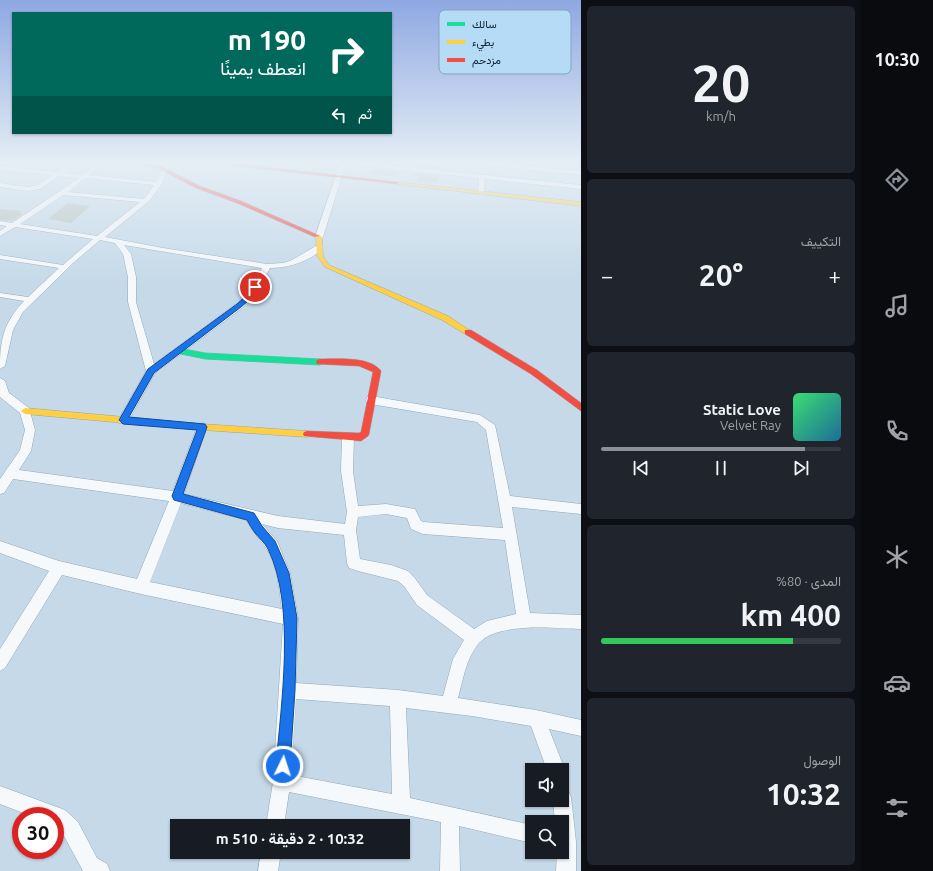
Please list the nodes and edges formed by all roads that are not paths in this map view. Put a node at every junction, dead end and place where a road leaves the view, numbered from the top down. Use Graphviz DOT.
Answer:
graph roads {
  1 [pos="46,204"];
  2 [pos="142,204"];
  3 [pos="243,204"];
  4 [pos="329,204"];
  5 [pos="0,223"];
  6 [pos="12,225"];
  7 [pos="0,234"];
  8 [pos="319,236"];
  9 [pos="98,238"];
  10 [pos="118,242"];
  11 [pos="319,248"];
  12 [pos="0,257"];
  13 [pos="267,266"];
  14 [pos="64,267"];
  15 [pos="0,295"];
  16 [pos="30,300"];
  17 [pos="4,336"];
  18 [pos="178,351"];
  19 [pos="0,366"];
  20 [pos="151,371"];
  21 [pos="0,381"];
  22 [pos="371,400"];
  23 [pos="581,408"];
  24 [pos="25,411"];
  25 [pos="123,420"];
  26 [pos="202,427"];
  27 [pos="348,437"];
  28 [pos="11,474"];
  29 [pos="0,489"];
  30 [pos="177,496"];
  31 [pos="505,501"];
  32 [pos="581,509"];
  33 [pos="353,512"];
  34 [pos="250,516"];
  35 [pos="350,530"];
  36 [pos="511,535"];
  37 [pos="0,547"];
  38 [pos="59,568"];
  39 [pos="141,587"];
  40 [pos="291,618"];
  41 [pos="524,620"];
  42 [pos="581,622"];
  43 [pos="474,638"];
  44 [pos="0,663"];
  45 [pos="288,690"];
  46 [pos="398,698"];
  47 [pos="448,705"];
  48 [pos="536,718"];
  49 [pos="581,728"];
  50 [pos="553,763"];
  51 [pos="282,782"];
  52 [pos="0,795"];
  53 [pos="401,806"];
  54 [pos="450,815"];
  55 [pos="276,819"];
  56 [pos="525,832"];
  57 [pos="270,859"];
  58 [pos="565,859"];
  59 [pos="100,871"];
  60 [pos="268,871"];
  61 [pos="450,871"];
  62 [pos="566,871"];
  1 -- 6 [label="street"];
  2 -- 9 [label="street"];
  3 -- 8 [label="street"];
  4 -- 8 [label="street"];
  5 -- 6 [label="street"];
  6 -- 7 [label="street"];
  6 -- 9 [label="street"];
  8 -- 11 [label="street"];
  9 -- 10 [label="street"];
  9 -- 14 [label="street"];
  10 -- 13 [label="street"];
  10 -- 20 [label="street"];
  11 -- 13 [label="street"];
  11 -- 23 [label="street"];
  12 -- 14 [label="street"];
  13 -- 18 [label="street"];
  14 -- 16 [label="street"];
  15 -- 16 [label="street"];
  16 -- 17 [label="street"];
  17 -- 19 [label="street"];
  18 -- 20 [label="street"];
  18 -- 22 [label="street"];
  20 -- 25 [label="street"];
  21 -- 24 [label="street"];
  22 -- 27 [label="street"];
  22 -- 31 [label="street"];
  24 -- 25 [label="street"];
  24 -- 28 [label="street"];
  25 -- 26 [label="street"];
  26 -- 27 [label="street"];
  26 -- 30 [label="street"];
  27 -- 33 [label="street"];
  28 -- 29 [label="street"];
  28 -- 30 [label="street"];
  30 -- 34 [label="street"];
  30 -- 39 [label="street"];
  31 -- 32 [label="street"];
  31 -- 36 [label="street"];
  33 -- 35 [label="street"];
  33 -- 36 [label="street"];
  34 -- 35 [label="street"];
  34 -- 40 [label="street"];
  35 -- 43 [label="street"];
  36 -- 41 [label="street"];
  37 -- 38 [label="street"];
  38 -- 39 [label="street"];
  38 -- 44 [label="street"];
  39 -- 40 [label="street"];
  40 -- 45 [label="street"];
  41 -- 42 [label="street"];
  41 -- 43 [label="street"];
  43 -- 47 [label="street"];
  45 -- 46 [label="street"];
  45 -- 51 [label="street"];
  46 -- 47 [label="street"];
  46 -- 53 [label="street"];
  47 -- 48 [label="street"];
  48 -- 49 [label="street"];
  48 -- 50 [label="street"];
  51 -- 53 [label="street"];
  51 -- 55 [label="street"];
  52 -- 59 [label="street"];
  53 -- 54 [label="street"];
  54 -- 56 [label="street"];
  54 -- 61 [label="street"];
  57 -- 60 [label="street"];
  58 -- 62 [label="street"];
}
